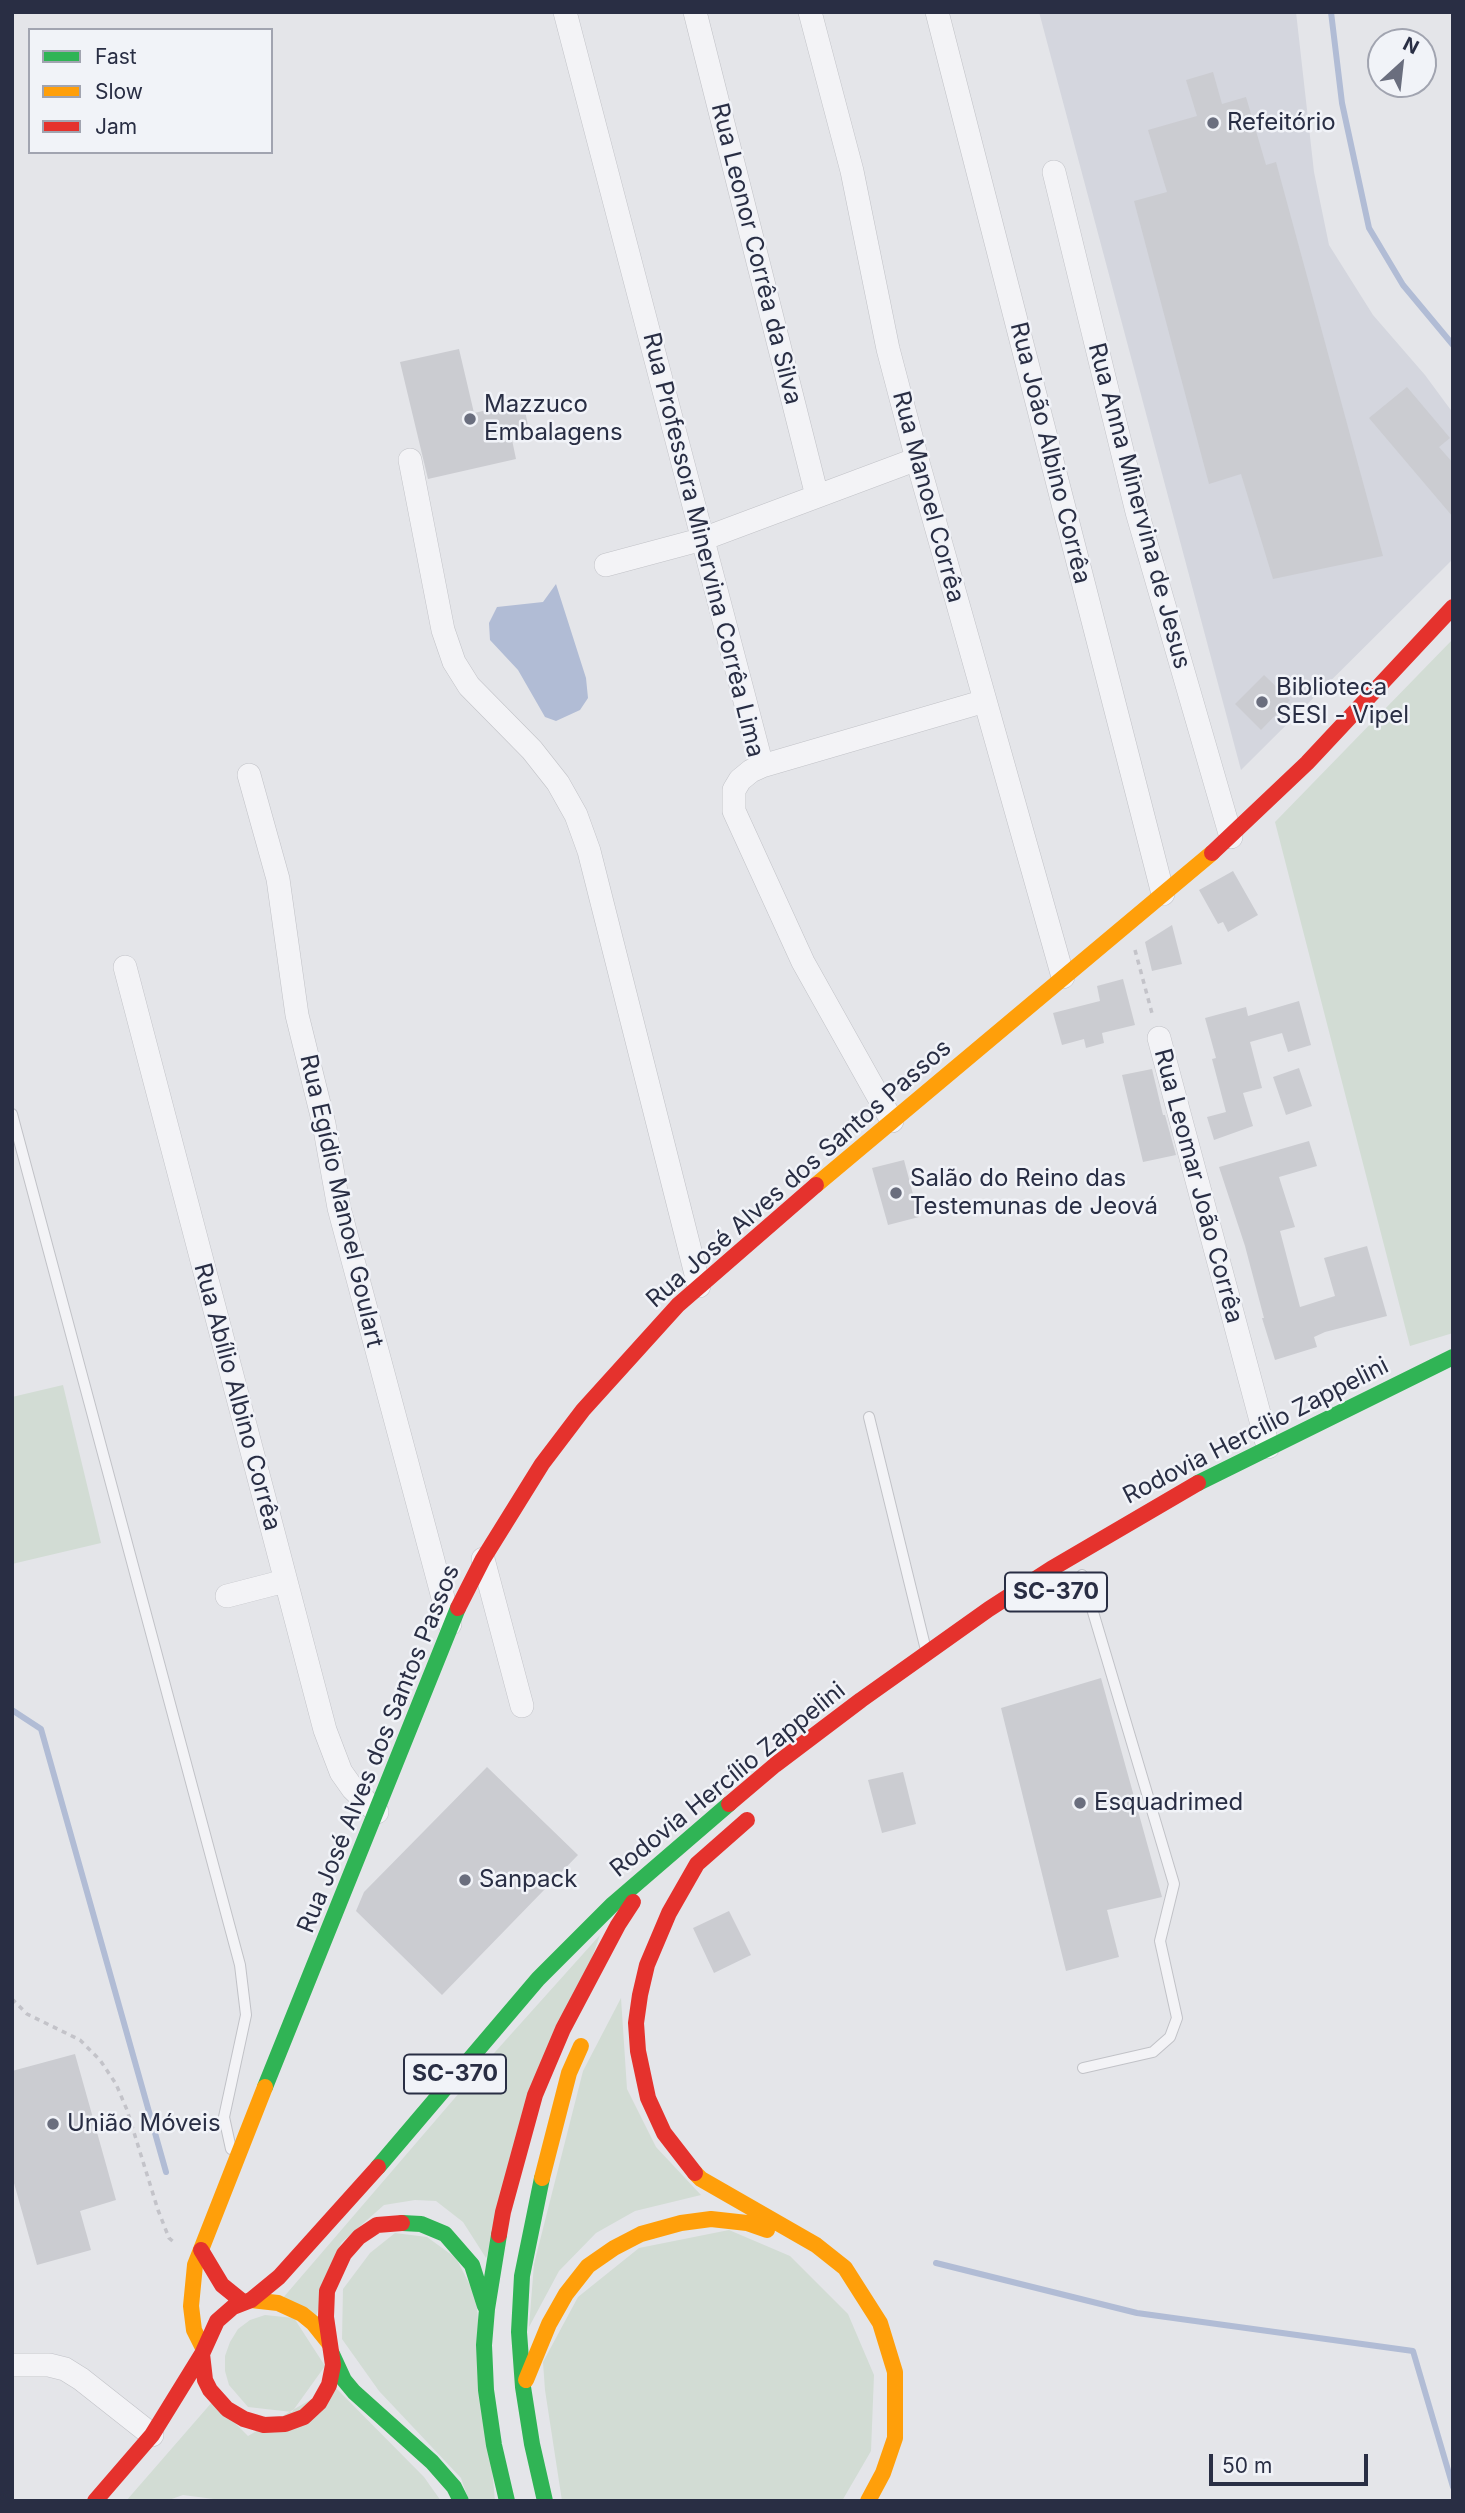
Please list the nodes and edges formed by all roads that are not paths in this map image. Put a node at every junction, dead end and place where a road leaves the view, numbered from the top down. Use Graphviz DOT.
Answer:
graph roads {
  1 [pos="565,12"];
  2 [pos="695,12"];
  3 [pos="810,12"];
  4 [pos="937,12"];
  5 [pos="1054,172"];
  6 [pos="917,459"];
  7 [pos="410,460"];
  8 [pos="817,496"];
  9 [pos="703,539"];
  10 [pos="606,565"];
  11 [pos="1453,607"];
  12 [pos="985,701"];
  13 [pos="762,766"];
  14 [pos="249,775"];
  15 [pos="1231,837"];
  16 [pos="1163,894"];
  17 [pos="125,967"];
  18 [pos="1063,977"];
  19 [pos="1158,1038"];
  20 [pos="12,1114"];
  21 [pos="892,1121"];
  22 [pos="699,1286"];
  23 [pos="1453,1357"];
  24 [pos="869,1417"];
  25 [pos="1268,1447"];
  26 [pos="483,1559"];
  27 [pos="1099,1563"];
  28 [pos="1077,1578"];
  29 [pos="285,1581"];
  30 [pos="227,1596"];
  31 [pos="450,1624"];
  32 [pos="927,1653"];
  33 [pos="522,1706"];
  34 [pos="761,1807"];
  35 [pos="377,1812"];
  36 [pos="667,1857"];
  37 [pos="697,1864"];
  38 [pos="644,1928"];
  39 [pos="585,2036"];
  40 [pos="1083,2068"];
  41 [pos="233,2162"];
  42 [pos="816,2245"];
  43 [pos="201,2250"];
  44 [pos="247,2301"];
  45 [pos="486,2309"];
  46 [pos="330,2349"];
  47 [pos="202,2351"];
  48 [pos="12,2365"];
  49 [pos="523,2387"];
  50 [pos="152,2435"];
  51 [pos="95,2501"];
  52 [pos="461,2501"];
  53 [pos="507,2501"];
  54 [pos="545,2501"];
  55 [pos="867,2501"];
  1 -- 9 [label="street, Rua Professora Minervina Corrêa Lima"];
  2 -- 8 [label="street, Rua Leonor Corrêa da Silva"];
  3 -- 6 [label="street, Rua Manoel Corrêa"];
  4 -- 16 [label="street, Rua João Albino Corrêa"];
  5 -- 15 [label="street, Rua Anna Minervina de Jesus"];
  6 -- 8 [label="street"];
  6 -- 12 [label="street, Rua Manoel Corrêa"];
  7 -- 22 [label="street"];
  8 -- 9 [label="street"];
  9 -- 10 [label="street"];
  9 -- 13 [label="street, Rua Professora Minervina Corrêa Lima"];
  11 -- 15 [label="main road, Rua José Alves dos Santos Passos"];
  12 -- 13 [label="street"];
  12 -- 18 [label="street, Rua Manoel Corrêa"];
  13 -- 21 [label="street, Rua Professora Minervina Corrêa Lima"];
  14 -- 31 [label="street, Rua Egídio Manoel Goulart"];
  15 -- 16 [label="main road, Rua José Alves dos Santos Passos"];
  16 -- 18 [label="main road, Rua José Alves dos Santos Passos"];
  17 -- 29 [label="street, Rua Abílio Albino Corrêa"];
  18 -- 21 [label="main road, Rua José Alves dos Santos Passos"];
  19 -- 25 [label="street, Rua Leomar João Corrêa"];
  20 -- 41 [label="lane"];
  21 -- 22 [label="main road, Rua José Alves dos Santos Passos"];
  22 -- 26 [label="main road, Rua José Alves dos Santos Passos"];
  23 -- 25 [label="main road, Rodovia Hercílio Zappelini / SC-370"];
  24 -- 32 [label="lane"];
  25 -- 32 [label="main road, Rodovia Hercílio Zappelini / SC-370"];
  26 -- 31 [label="main road, Rua José Alves dos Santos Passos"];
  26 -- 33 [label="street"];
  27 -- 28 [label="main road, SC-370"];
  28 -- 40 [label="lane"];
  29 -- 30 [label="street"];
  29 -- 35 [label="street, Rua Abílio Albino Corrêa"];
  31 -- 35 [label="main road, Rua José Alves dos Santos Passos"];
  32 -- 36 [label="main road, Rodovia Hercílio Zappelini / SC-370"];
  34 -- 37 [label="main road, Rodovia Hercílio Zappelini"];
  35 -- 41 [label="main road, Rua José Alves dos Santos Passos"];
  36 -- 44 [label="main road, Rodovia Hercílio Zappelini / SC-370"];
  36 -- 45 [label="main road, SC-370"];
  37 -- 38 [label="main road"];
  37 -- 42 [label="main road, Rodovia Hercílio Zappelini"];
  39 -- 49 [label="main road"];
  41 -- 43 [label="main road, Rua José Alves dos Santos Passos"];
  42 -- 49 [label="main road"];
  42 -- 55 [label="main road, Rodovia Hercílio Zappelini"];
  43 -- 44 [label="main road"];
  43 -- 47 [label="main road, Rua José Alves dos Santos Passos"];
  44 -- 46 [label="main road"];
  44 -- 47 [label="main road, Rodovia Hercílio Zappelini / SC-370"];
  45 -- 46 [label="main road"];
  45 -- 53 [label="main road, SC-370"];
  46 -- 47 [label="main road"];
  46 -- 52 [label="main road"];
  47 -- 50 [label="main road, Rodovia Hercílio Zappelini / SC-370"];
  48 -- 50 [label="street"];
  49 -- 54 [label="main road"];
  50 -- 51 [label="main road, Rodovia Hercílio Zappelini / SC-370"];
}
